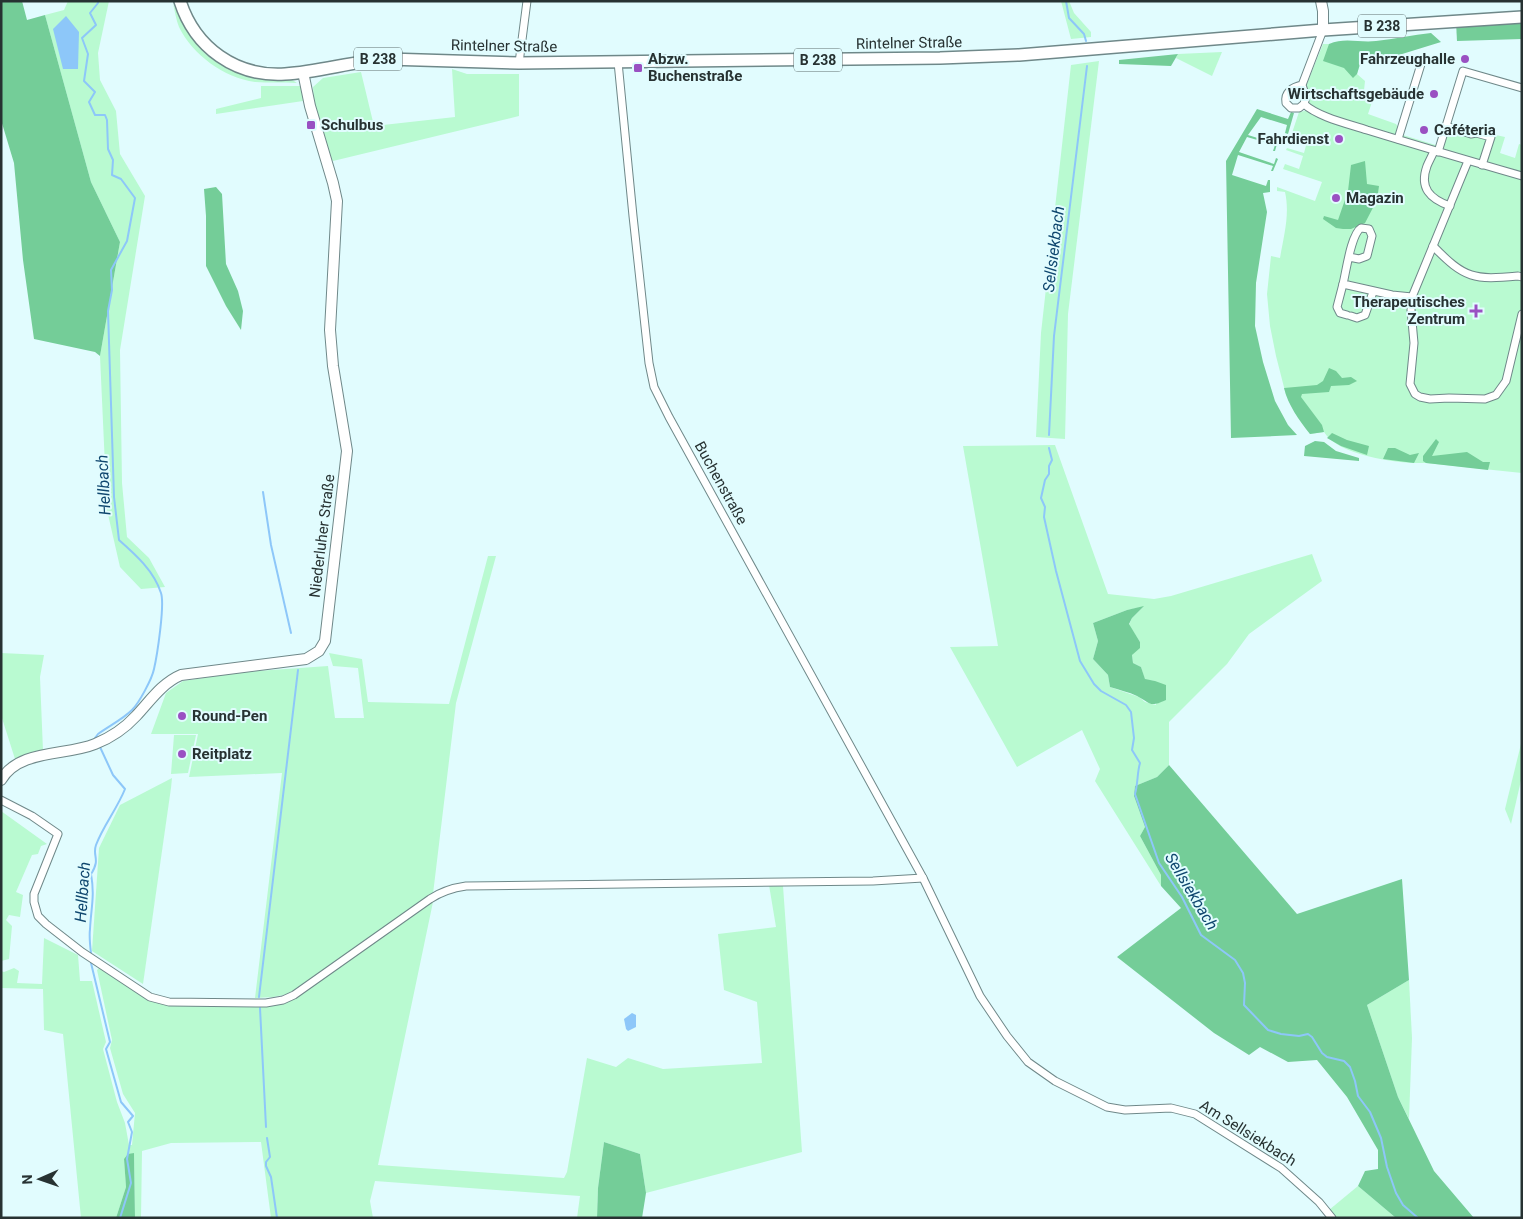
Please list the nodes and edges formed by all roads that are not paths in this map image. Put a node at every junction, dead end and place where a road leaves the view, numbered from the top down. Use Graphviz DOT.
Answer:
graph roads {
  1 [pos="180,1"];
  2 [pos="527,1"];
  3 [pos="1321,1"];
  4 [pos="1522,17"];
  5 [pos="1323,30"];
  6 [pos="1422,61"];
  7 [pos="618,62"];
  8 [pos="520,63"];
  9 [pos="304,72"];
  10 [pos="1302,85"];
  11 [pos="1522,88"];
  12 [pos="1304,104"];
  13 [pos="1446,126"];
  14 [pos="1398,140"];
  15 [pos="1436,152"];
  16 [pos="1468,161"];
  17 [pos="1482,165"];
  18 [pos="1522,176"];
  19 [pos="1450,206"];
  20 [pos="1433,246"];
  21 [pos="1349,257"];
  22 [pos="1522,277"];
  23 [pos="1342,284"];
  24 [pos="1373,292"];
  25 [pos="1412,297"];
  26 [pos="1522,314"];
  27 [pos="1520,326"];
  28 [pos="1,780"];
  29 [pos="1,800"];
  30 [pos="923,878"];
  31 [pos="1332,1218"];
  1 -- 9 [label="main road, Rintelner Straße / B 238"];
  2 -- 8 [label="street"];
  3 -- 5 [label="street"];
  4 -- 5 [label="main road, Rintelner Straße / B 238"];
  5 -- 7 [label="main road, Rintelner Straße / B 238"];
  5 -- 10 [label="street"];
  6 -- 14 [label="street"];
  7 -- 8 [label="main road, Rintelner Straße / B 238"];
  7 -- 30 [label="street, Buchenstraße"];
  8 -- 9 [label="main road, Rintelner Straße / B 238"];
  9 -- 28 [label="street, Niederluher Straße"];
  10 -- 12 [label="street"];
  10 -- 12 [label="street"];
  11 -- 13 [label="street"];
  12 -- 14 [label="street"];
  13 -- 15 [label="street"];
  13 -- 17 [label="street"];
  14 -- 15 [label="street"];
  15 -- 16 [label="street"];
  15 -- 19 [label="street"];
  16 -- 17 [label="street"];
  16 -- 19 [label="street"];
  17 -- 18 [label="street"];
  19 -- 20 [label="street"];
  20 -- 22 [label="street"];
  20 -- 25 [label="street"];
  21 -- 21 [label="street"];
  21 -- 23 [label="street"];
  23 -- 24 [label="street"];
  23 -- 24 [label="street"];
  24 -- 25 [label="street"];
  25 -- 27 [label="street"];
  26 -- 27 [label="street"];
  29 -- 30 [label="street"];
  30 -- 31 [label="street, Am Sellsiekbach"];
}
